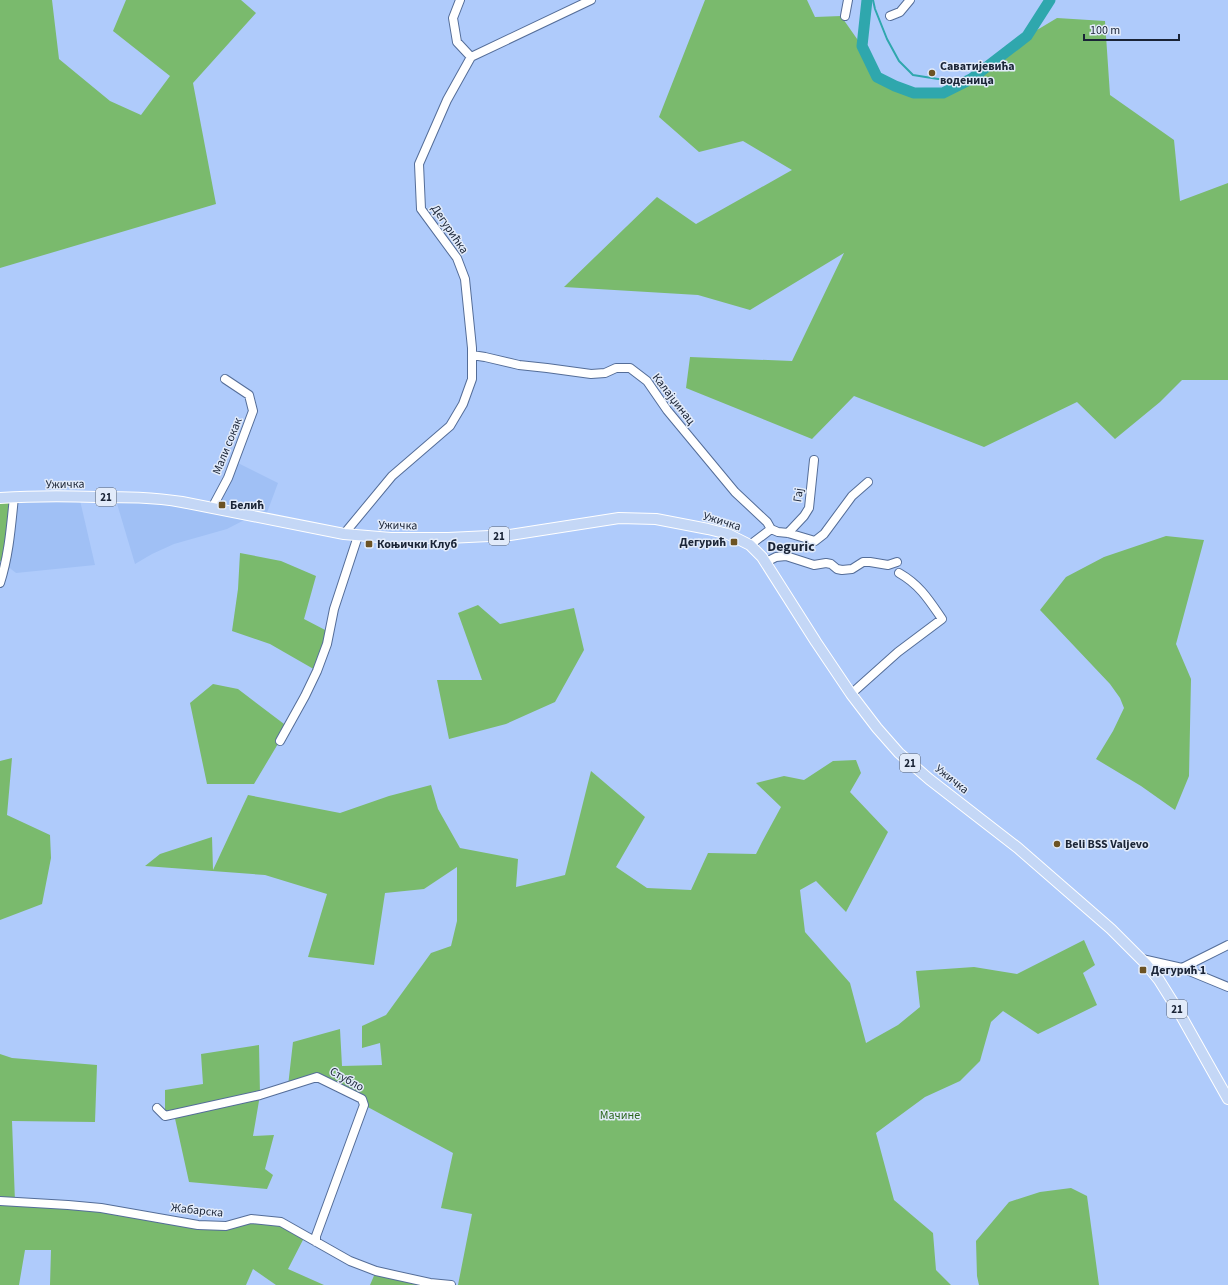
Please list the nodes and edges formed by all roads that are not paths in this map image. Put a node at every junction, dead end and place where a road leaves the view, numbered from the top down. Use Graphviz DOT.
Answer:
graph roads {
  1 [pos="460,0"];
  2 [pos="592,0"];
  3 [pos="848,0"];
  4 [pos="910,0"];
  5 [pos="845,16"];
  6 [pos="890,16"];
  7 [pos="471,57"];
  8 [pos="472,355"];
  9 [pos="225,379"];
  10 [pos="814,460"];
  11 [pos="868,482"];
  12 [pos="14,497"];
  13 [pos="0,498"];
  14 [pos="212,508"];
  15 [pos="771,529"];
  16 [pos="788,533"];
  17 [pos="344,534"];
  18 [pos="358,536"];
  19 [pos="750,545"];
  20 [pos="766,562"];
  21 [pos="897,562"];
  22 [pos="899,573"];
  23 [pos="0,583"];
  24 [pos="851,694"];
  25 [pos="280,740"];
  26 [pos="1228,945"];
  27 [pos="1142,959"];
  28 [pos="1182,968"];
  29 [pos="1228,987"];
  30 [pos="1228,1099"];
  31 [pos="157,1108"];
  32 [pos="0,1201"];
  33 [pos="316,1242"];
  34 [pos="451,1285"];
  1 -- 7 [label="street"];
  2 -- 7 [label="street"];
  3 -- 5 [label="street"];
  4 -- 6 [label="street"];
  7 -- 8 [label="street, Дегурићка"];
  8 -- 15 [label="street, Калајџинац"];
  8 -- 17 [label="street, Дегурићка"];
  9 -- 14 [label="street, Мали сокак"];
  10 -- 16 [label="street, Гај"];
  11 -- 16 [label="street"];
  12 -- 13 [label="main road, Ужичка / 21"];
  12 -- 14 [label="main road, Ужичка / 21"];
  12 -- 23 [label="street"];
  14 -- 17 [label="main road, Ужичка / 21"];
  15 -- 16 [label="street"];
  15 -- 19 [label="street"];
  17 -- 18 [label="main road, Ужичка / 21"];
  18 -- 19 [label="main road, Ужичка / 21"];
  18 -- 25 [label="street"];
  19 -- 20 [label="main road, Ужичка / 21"];
  20 -- 21 [label="street"];
  20 -- 24 [label="main road, Ужичка / 21"];
  22 -- 24 [label="street"];
  24 -- 27 [label="main road, Ужичка / 21"];
  26 -- 28 [label="street"];
  27 -- 28 [label="street"];
  27 -- 30 [label="main road, Ужичка / 21"];
  28 -- 29 [label="street"];
  31 -- 33 [label="street, Стубло"];
  32 -- 33 [label="street, Жабарска"];
  33 -- 34 [label="street, Жабарска"];
}
